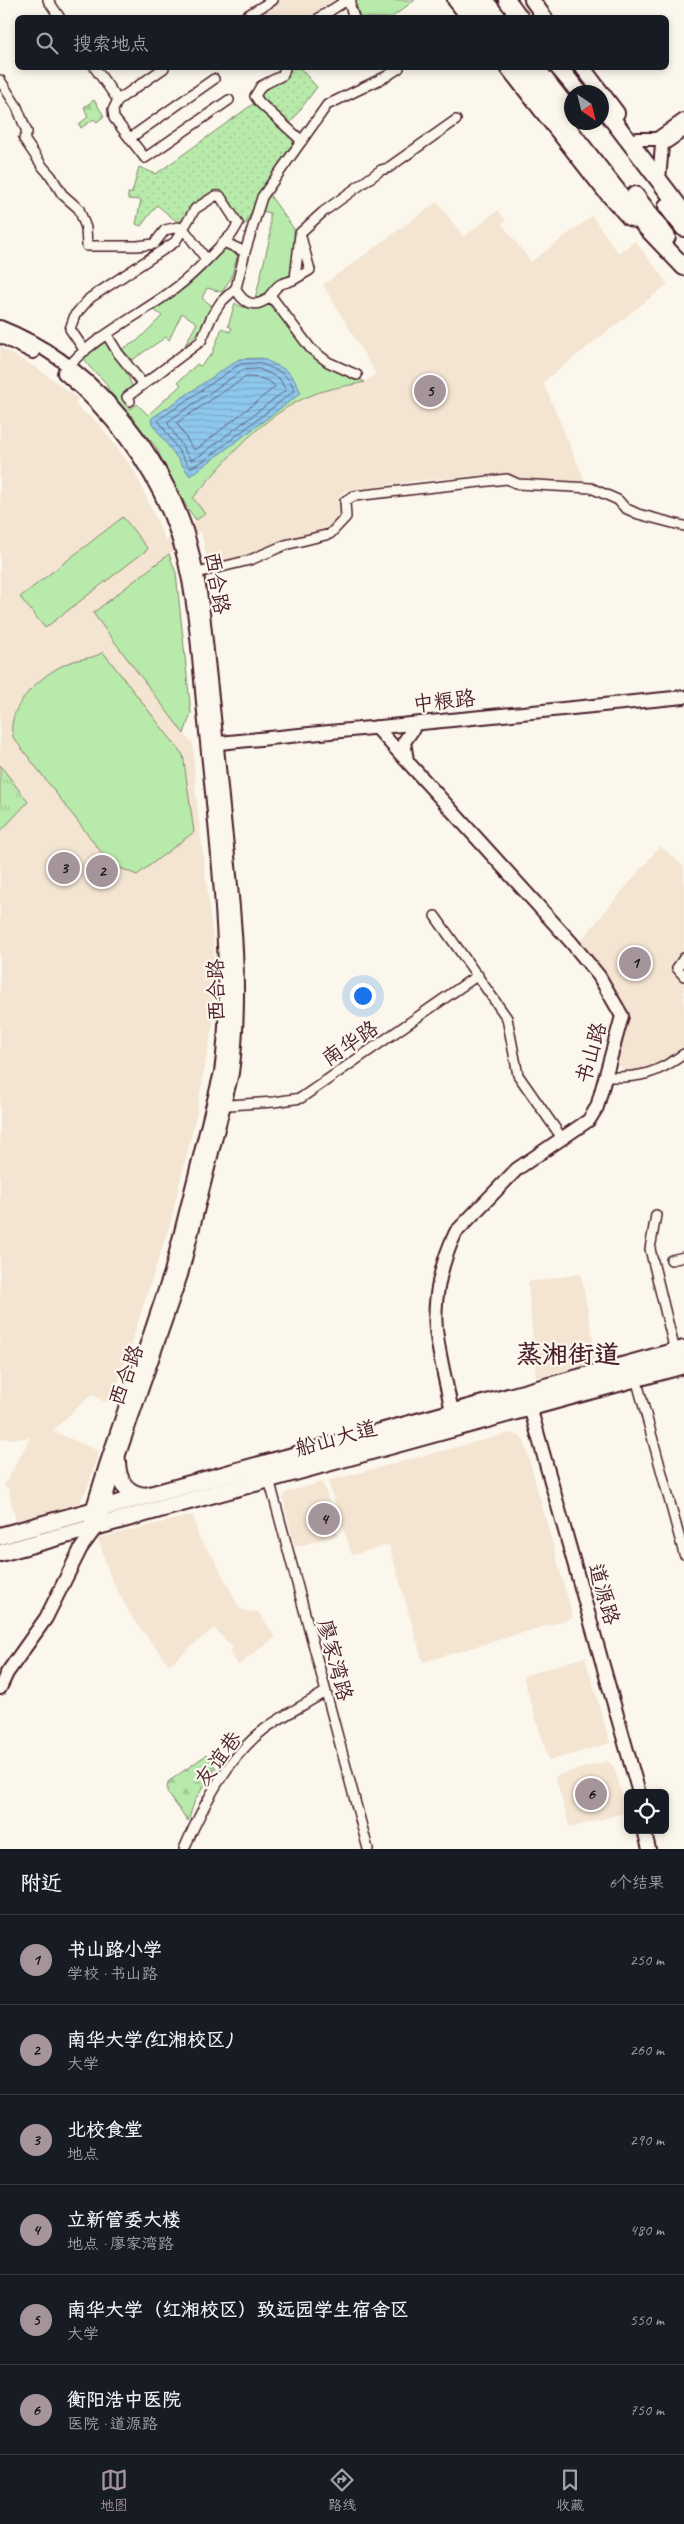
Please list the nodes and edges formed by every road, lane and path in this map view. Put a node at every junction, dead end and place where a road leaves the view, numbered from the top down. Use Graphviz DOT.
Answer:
graph roads {
  1 [pos="48,0"];
  2 [pos="273,0"];
  3 [pos="347,0"];
  4 [pos="351,0"];
  5 [pos="455,0"];
  6 [pos="468,0"];
  7 [pos="484,0"];
  8 [pos="507,0"];
  9 [pos="519,0"];
  10 [pos="532,0"];
  11 [pos="58,15"];
  12 [pos="254,15"];
  13 [pos="324,15"];
  14 [pos="353,15"];
  15 [pos="467,15"];
  16 [pos="480,15"];
  17 [pos="496,15"];
  18 [pos="518,15"];
  19 [pos="531,15"];
  20 [pos="543,15"];
  21 [pos="96,70"];
  22 [pos="161,70"];
  23 [pos="284,70"];
  24 [pos="510,70"];
  25 [pos="523,70"];
  26 [pos="538,70"];
  27 [pos="561,70"];
  28 [pos="574,70"];
  29 [pos="584,70"];
  30 [pos="385,72"];
  31 [pos="214,79"];
  32 [pos="0,80"];
  33 [pos="573,85"];
  34 [pos="585,85"];
  35 [pos="596,85"];
  36 [pos="118,100"];
  37 [pos="229,100"];
  38 [pos="564,104"];
  39 [pos="609,104"];
  40 [pos="609,114"];
  41 [pos="456,120"];
  42 [pos="684,120"];
  43 [pos="584,130"];
  44 [pos="608,130"];
  45 [pos="684,130"];
  46 [pos="630,137"];
  47 [pos="130,138"];
  48 [pos="302,141"];
  49 [pos="659,180"];
  50 [pos="684,213"];
  51 [pos="642,224"];
  52 [pos="684,228"];
  53 [pos="182,229"];
  54 [pos="224,242"];
  55 [pos="245,252"];
  56 [pos="206,259"];
  57 [pos="684,259"];
  58 [pos="684,267"];
  59 [pos="236,288"];
  60 [pos="270,295"];
  61 [pos="0,326"];
  62 [pos="107,335"];
  63 [pos="0,336"];
  64 [pos="85,351"];
  65 [pos="67,370"];
  66 [pos="358,375"];
  67 [pos="143,384"];
  68 [pos="130,401"];
  69 [pos="684,526"];
  70 [pos="197,573"];
  71 [pos="684,698"];
  72 [pos="684,702"];
  73 [pos="413,729"];
  74 [pos="378,730"];
  75 [pos="212,746"];
  76 [pos="408,762"];
  77 [pos="435,916"];
  78 [pos="684,958"];
  79 [pos="478,976"];
  80 [pos="684,976"];
  81 [pos="684,1054"];
  82 [pos="606,1077"];
  83 [pos="230,1105"];
  84 [pos="562,1138"];
  85 [pos="656,1215"];
  86 [pos="684,1257"];
  87 [pos="671,1260"];
  88 [pos="681,1355"];
  89 [pos="636,1378"];
  90 [pos="528,1408"];
  91 [pos="452,1412"];
  92 [pos="111,1462"];
  93 [pos="268,1479"];
  94 [pos="149,1496"];
  95 [pos="95,1518"];
  96 [pos="55,1522"];
  97 [pos="0,1536"];
  98 [pos="0,1553"];
  99 [pos="684,1554"];
  100 [pos="0,1674"];
  101 [pos="0,1688"];
  102 [pos="325,1692"];
  103 [pos="632,1789"];
  104 [pos="638,1789"];
  105 [pos="645,1834"];
  106 [pos="651,1834"];
  107 [pos="184,1849"];
  108 [pos="368,1849"];
  109 [pos="649,1849"];
  110 [pos="655,1849"];
  1 -- 11 [label="street"];
  2 -- 12 [label="street"];
  3 -- 13 [label="street"];
  4 -- 14 [label="street"];
  5 -- 15 [label="main road"];
  6 -- 16 [label="highway"];
  7 -- 17 [label="highway"];
  8 -- 18 [label="highway"];
  9 -- 19 [label="highway"];
  10 -- 20 [label="main road"];
  21 -- 36 [label="street"];
  22 -- 36 [label="street"];
  23 -- 48 [label="street"];
  24 -- 51 [label="main road"];
  25 -- 51 [label="highway"];
  26 -- 38 [label="highway"];
  27 -- 33 [label="highway"];
  28 -- 34 [label="highway"];
  29 -- 35 [label="main road"];
  30 -- 48 [label="street"];
  31 -- 47 [label="street"];
  32 -- 53 [label="street"];
  36 -- 47 [label="street"];
  37 -- 47 [label="street"];
  39 -- 46 [label="main road"];
  40 -- 46 [label="highway"];
  41 -- 60 [label="street"];
  42 -- 46 [label="street"];
  43 -- 57 [label="highway"];
  44 -- 52 [label="highway"];
  45 -- 49 [label="street"];
  46 -- 49 [label="highway"];
  48 -- 55 [label="street"];
  49 -- 50 [label="highway"];
  51 -- 58 [label="highway"];
  53 -- 54 [label="street"];
  53 -- 56 [label="street"];
  53 -- 64 [label="street"];
  54 -- 55 [label="street"];
  54 -- 56 [label="street"];
  55 -- 59 [label="street"];
  56 -- 62 [label="street"];
  59 -- 60 [label="street"];
  59 -- 67 [label="street"];
  60 -- 66 [label="street"];
  61 -- 65 [label="street, 西合路"];
  62 -- 64 [label="street"];
  62 -- 67 [label="street"];
  63 -- 65 [label="street, 西合路"];
  64 -- 65 [label="street"];
  65 -- 70 [label="street, 西合路"];
  65 -- 75 [label="street, 西合路"];
  67 -- 68 [label="street"];
  69 -- 70 [label="street"];
  70 -- 75 [label="street, 西合路"];
  71 -- 74 [label="street, 中粮路"];
  72 -- 73 [label="street, 中粮路"];
  73 -- 74 [label="street, 中粮路"];
  73 -- 76 [label="street"];
  74 -- 75 [label="street, 中粮路"];
  74 -- 76 [label="street, 书山路"];
  75 -- 92 [label="street, 西合路"];
  76 -- 82 [label="street, 书山路"];
  77 -- 79 [label="street"];
  78 -- 80 [label="street"];
  79 -- 83 [label="street, 南华路"];
  79 -- 84 [label="street"];
  81 -- 82 [label="street"];
  82 -- 84 [label="street, 书山路"];
  84 -- 91 [label="street, 书山路"];
  85 -- 88 [label="street"];
  86 -- 87 [label="street"];
  88 -- 89 [label="highway, 船山大道"];
  88 -- 91 [label="highway, 船山大道"];
  89 -- 90 [label="highway, 船山大道"];
  89 -- 99 [label="street"];
  90 -- 93 [label="highway, 船山大道"];
  90 -- 103 [label="street, 道源路"];
  90 -- 104 [label="street, 道源路"];
  91 -- 94 [label="highway, 船山大道"];
  92 -- 94 [label="highway"];
  92 -- 95 [label="street, 西合路"];
  92 -- 96 [label="street"];
  93 -- 95 [label="highway, 船山大道"];
  93 -- 102 [label="street, 廖家湾路"];
  94 -- 95 [label="highway, 船山大道"];
  95 -- 96 [label="highway, 船山大道"];
  95 -- 98 [label="highway, 船山大道"];
  95 -- 100 [label="street, 西合路"];
  95 -- 101 [label="street, 西合路"];
  96 -- 97 [label="highway, 船山大道"];
  102 -- 107 [label="street, 友谊巷"];
  102 -- 108 [label="street, 廖家湾路"];
  105 -- 109 [label="street"];
  106 -- 110 [label="street"];
}
